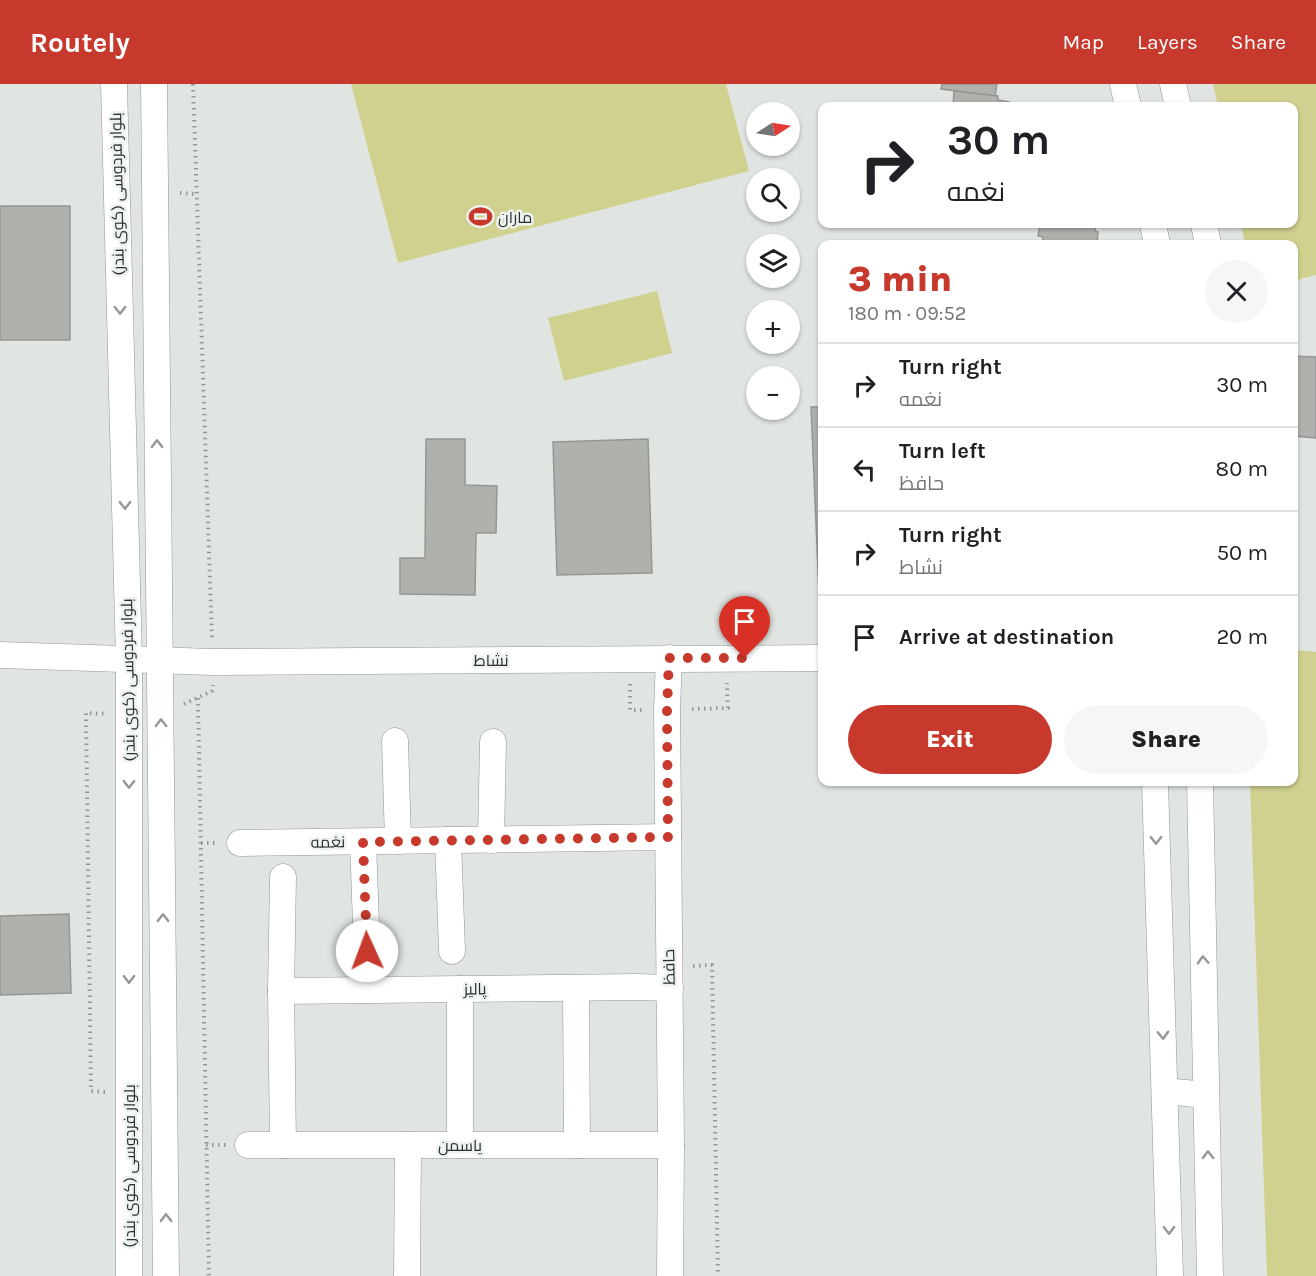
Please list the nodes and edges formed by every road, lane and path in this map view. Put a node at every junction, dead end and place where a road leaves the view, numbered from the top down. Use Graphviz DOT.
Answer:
graph roads {
  1 [pos="114,84"];
  2 [pos="154,84"];
  3 [pos="1123,84"];
  4 [pos="1173,84"];
  5 [pos="1127,102"];
  6 [pos="1177,102"];
  7 [pos="0,655"];
  8 [pos="669,658"];
  9 [pos="818,658"];
  10 [pos="129,660"];
  11 [pos="160,660"];
  12 [pos="198,698"];
  13 [pos="395,741"];
  14 [pos="493,742"];
  15 [pos="1155,786"];
  16 [pos="1200,786"];
  17 [pos="668,837"];
  18 [pos="448,840"];
  19 [pos="491,840"];
  20 [pos="398,841"];
  21 [pos="363,842"];
  22 [pos="240,843"];
  23 [pos="283,877"];
  24 [pos="367,951"];
  25 [pos="452,951"];
  26 [pos="669,978"];
  27 [pos="576,988"];
  28 [pos="460,989"];
  29 [pos="281,991"];
  30 [pos="1165,1091"];
  31 [pos="129,1092"];
  32 [pos="165,1093"];
  33 [pos="1206,1095"];
  34 [pos="460,1144"];
  35 [pos="248,1145"];
  36 [pos="283,1145"];
  37 [pos="408,1145"];
  38 [pos="577,1145"];
  39 [pos="671,1145"];
  40 [pos="129,1276"];
  41 [pos="166,1276"];
  42 [pos="208,1276"];
  43 [pos="407,1276"];
  44 [pos="670,1276"];
  45 [pos="718,1276"];
  46 [pos="1170,1276"];
  47 [pos="1210,1276"];
  1 -- 10 [label="street, بلوار فردوسی (کوی بندر), one-way"];
  11 -- 2 [label="street, بلوار فردوسی (کوی بندر), one-way"];
  3 -- 5 [label="street"];
  4 -- 6 [label="street"];
  7 -- 10 [label="street, نشاط"];
  8 -- 9 [label="street, نشاط"];
  8 -- 11 [label="street, نشاط"];
  8 -- 17 [label="street, حافظ"];
  10 -- 11 [label="street, نشاط"];
  10 -- 31 [label="street, بلوار فردوسی (کوی بندر), one-way"];
  32 -- 11 [label="street, بلوار فردوسی (کوی بندر), one-way"];
  12 -- 42 [label="path"];
  13 -- 20 [label="street"];
  14 -- 19 [label="street"];
  15 -- 30 [label="street, one-way"];
  33 -- 16 [label="street, one-way"];
  17 -- 19 [label="street, نغمه"];
  17 -- 26 [label="street, حافظ"];
  18 -- 19 [label="street, نغمه"];
  18 -- 20 [label="street, نغمه"];
  18 -- 25 [label="street"];
  20 -- 21 [label="street, نغمه"];
  21 -- 22 [label="street, نغمه"];
  21 -- 24 [label="street"];
  23 -- 29 [label="street"];
  26 -- 27 [label="street, پالیز"];
  26 -- 39 [label="street, حافظ"];
  26 -- 45 [label="path"];
  27 -- 28 [label="street, پالیز"];
  27 -- 38 [label="street"];
  28 -- 29 [label="street, پالیز"];
  28 -- 34 [label="street"];
  29 -- 36 [label="street"];
  30 -- 33 [label="street"];
  30 -- 46 [label="street, one-way"];
  31 -- 32 [label="street"];
  31 -- 40 [label="street, بلوار فردوسی (کوی بندر)"];
  41 -- 32 [label="street, بلوار فردوسی (کوی بندر), one-way"];
  47 -- 33 [label="street, one-way"];
  34 -- 37 [label="street, یاسمن"];
  34 -- 38 [label="street, یاسمن"];
  35 -- 36 [label="street, یاسمن"];
  36 -- 37 [label="street, یاسمن"];
  37 -- 43 [label="street"];
  38 -- 39 [label="street, یاسمن"];
  39 -- 44 [label="street, حافظ"];
}
